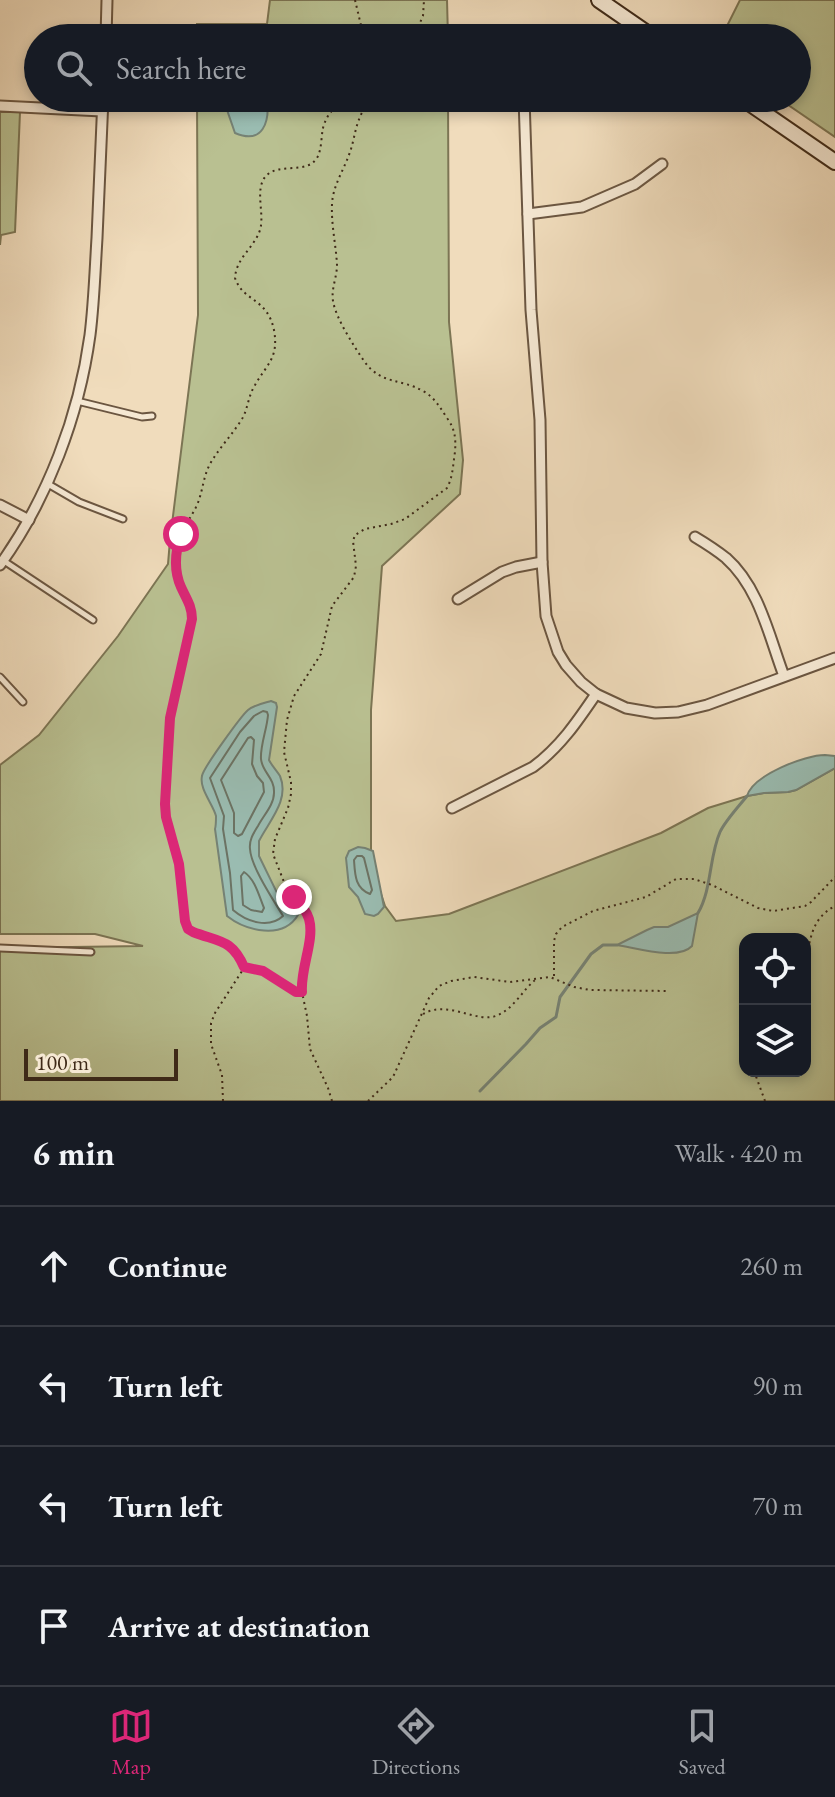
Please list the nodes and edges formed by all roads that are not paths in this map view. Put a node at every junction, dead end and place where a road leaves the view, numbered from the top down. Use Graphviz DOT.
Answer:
graph roads {
  1 [pos="107,0"];
  2 [pos="599,0"];
  3 [pos="106,24"];
  4 [pos="634,24"];
  5 [pos="0,106"];
  6 [pos="24,107"];
  7 [pos="102,112"];
  8 [pos="524,112"];
  9 [pos="762,112"];
  10 [pos="835,162"];
  11 [pos="662,164"];
  12 [pos="528,214"];
  13 [pos="76,401"];
  14 [pos="152,416"];
  15 [pos="47,483"];
  16 [pos="0,505"];
  17 [pos="123,519"];
  18 [pos="29,520"];
  19 [pos="695,537"];
  20 [pos="542,562"];
  21 [pos="2,563"];
  22 [pos="458,599"];
  23 [pos="93,620"];
  24 [pos="835,658"];
  25 [pos="784,676"];
  26 [pos="0,677"];
  27 [pos="596,694"];
  28 [pos="23,702"];
  29 [pos="452,808"];
  30 [pos="0,948"];
  31 [pos="91,952"];
  1 -- 3 [label="street"];
  2 -- 4 [label="main road"];
  5 -- 6 [label="street"];
  7 -- 13 [label="street"];
  8 -- 12 [label="street"];
  9 -- 10 [label="main road"];
  11 -- 12 [label="street"];
  12 -- 20 [label="street"];
  13 -- 14 [label="lane"];
  13 -- 15 [label="street"];
  15 -- 17 [label="lane"];
  15 -- 18 [label="street"];
  16 -- 18 [label="street"];
  18 -- 21 [label="street"];
  19 -- 25 [label="street"];
  20 -- 22 [label="street"];
  20 -- 27 [label="street"];
  21 -- 23 [label="lane"];
  24 -- 25 [label="street"];
  25 -- 27 [label="street"];
  26 -- 28 [label="lane"];
  27 -- 29 [label="street"];
  30 -- 31 [label="lane"];
}
